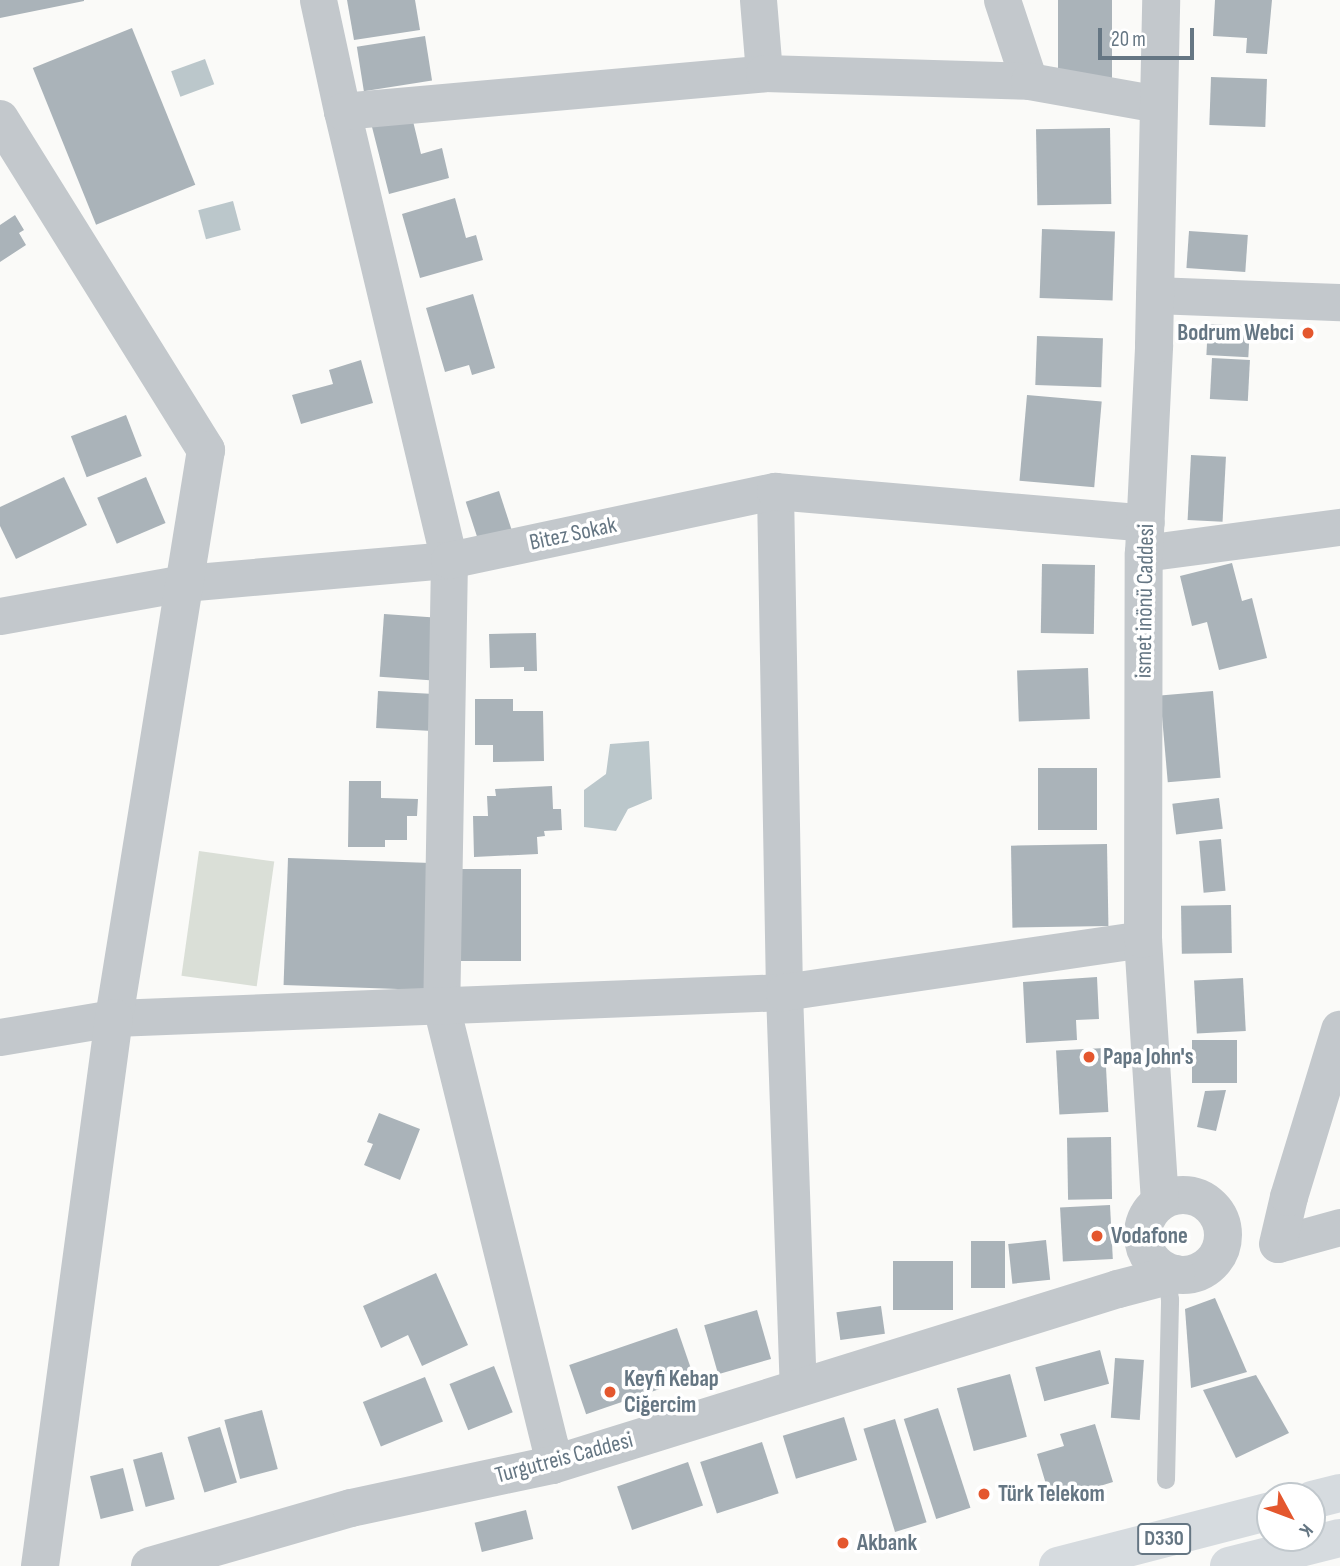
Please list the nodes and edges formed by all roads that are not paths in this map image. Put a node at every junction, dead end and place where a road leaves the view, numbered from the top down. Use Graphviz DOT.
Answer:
graph roads {
  1 [pos="318,0"];
  2 [pos="758,0"];
  3 [pos="1002,0"];
  4 [pos="1161,0"];
  5 [pos="764,73"];
  6 [pos="1029,81"];
  7 [pos="1158,104"];
  8 [pos="342,111"];
  9 [pos="0,119"];
  10 [pos="1154,295"];
  11 [pos="1340,302"];
  12 [pos="775,491"];
  13 [pos="1340,527"];
  14 [pos="1145,538"];
  15 [pos="449,560"];
  16 [pos="184,583"];
  17 [pos="0,616"];
  18 [pos="1143,939"];
  19 [pos="784,992"];
  20 [pos="441,1006"];
  21 [pos="114,1018"];
  22 [pos="1340,1030"];
  23 [pos="0,1037"];
  24 [pos="1156,1138"];
  25 [pos="1204,1201"];
  26 [pos="1160,1202"];
  27 [pos="1340,1227"];
  28 [pos="1278,1244"];
  29 [pos="1212,1262"];
  30 [pos="1163,1267"];
  31 [pos="798,1388"];
  32 [pos="552,1465"];
  33 [pos="1166,1480"];
  34 [pos="1256,1515"];
  35 [pos="1340,1538"];
  36 [pos="40,1566"];
  37 [pos="149,1566"];
  38 [pos="1058,1566"];
  39 [pos="1229,1566"];
  1 -- 8 [label="street"];
  2 -- 5 [label="street"];
  3 -- 6 [label="street"];
  4 -- 7 [label="street, ismet inönü Caddesi"];
  5 -- 6 [label="street"];
  5 -- 8 [label="street"];
  6 -- 7 [label="street"];
  7 -- 10 [label="street, ismet inönü Caddesi"];
  8 -- 15 [label="street"];
  9 -- 16 [label="street"];
  10 -- 11 [label="street"];
  10 -- 14 [label="street, ismet inönü Caddesi"];
  12 -- 14 [label="street, Bitez Sokak"];
  12 -- 15 [label="street, Bitez Sokak"];
  12 -- 19 [label="street"];
  13 -- 14 [label="street, Bitez Sokak"];
  14 -- 18 [label="street, ismet inönü Caddesi"];
  15 -- 16 [label="street, Bitez Sokak"];
  15 -- 20 [label="street"];
  16 -- 17 [label="street, Bitez Sokak"];
  16 -- 21 [label="street"];
  18 -- 19 [label="street"];
  18 -- 24 [label="street, ismet inönü Caddesi"];
  19 -- 20 [label="street"];
  19 -- 31 [label="street"];
  20 -- 21 [label="street"];
  20 -- 32 [label="street"];
  21 -- 23 [label="street"];
  21 -- 36 [label="street"];
  22 -- 28 [label="street"];
  24 -- 25 [label="street"];
  24 -- 26 [label="street, ismet inönü Caddesi"];
  25 -- 26 [label="street"];
  25 -- 28 [label="street"];
  25 -- 29 [label="street"];
  26 -- 30 [label="street"];
  27 -- 28 [label="street"];
  28 -- 29 [label="street"];
  29 -- 30 [label="street"];
  30 -- 31 [label="street, Turgutreis Caddesi"];
  30 -- 33 [label="lane"];
  31 -- 32 [label="street, Turgutreis Caddesi"];
  32 -- 37 [label="street, Turgutreis Caddesi"];
  34 -- 38 [label="highway, D330"];
  35 -- 39 [label="highway"];
}
